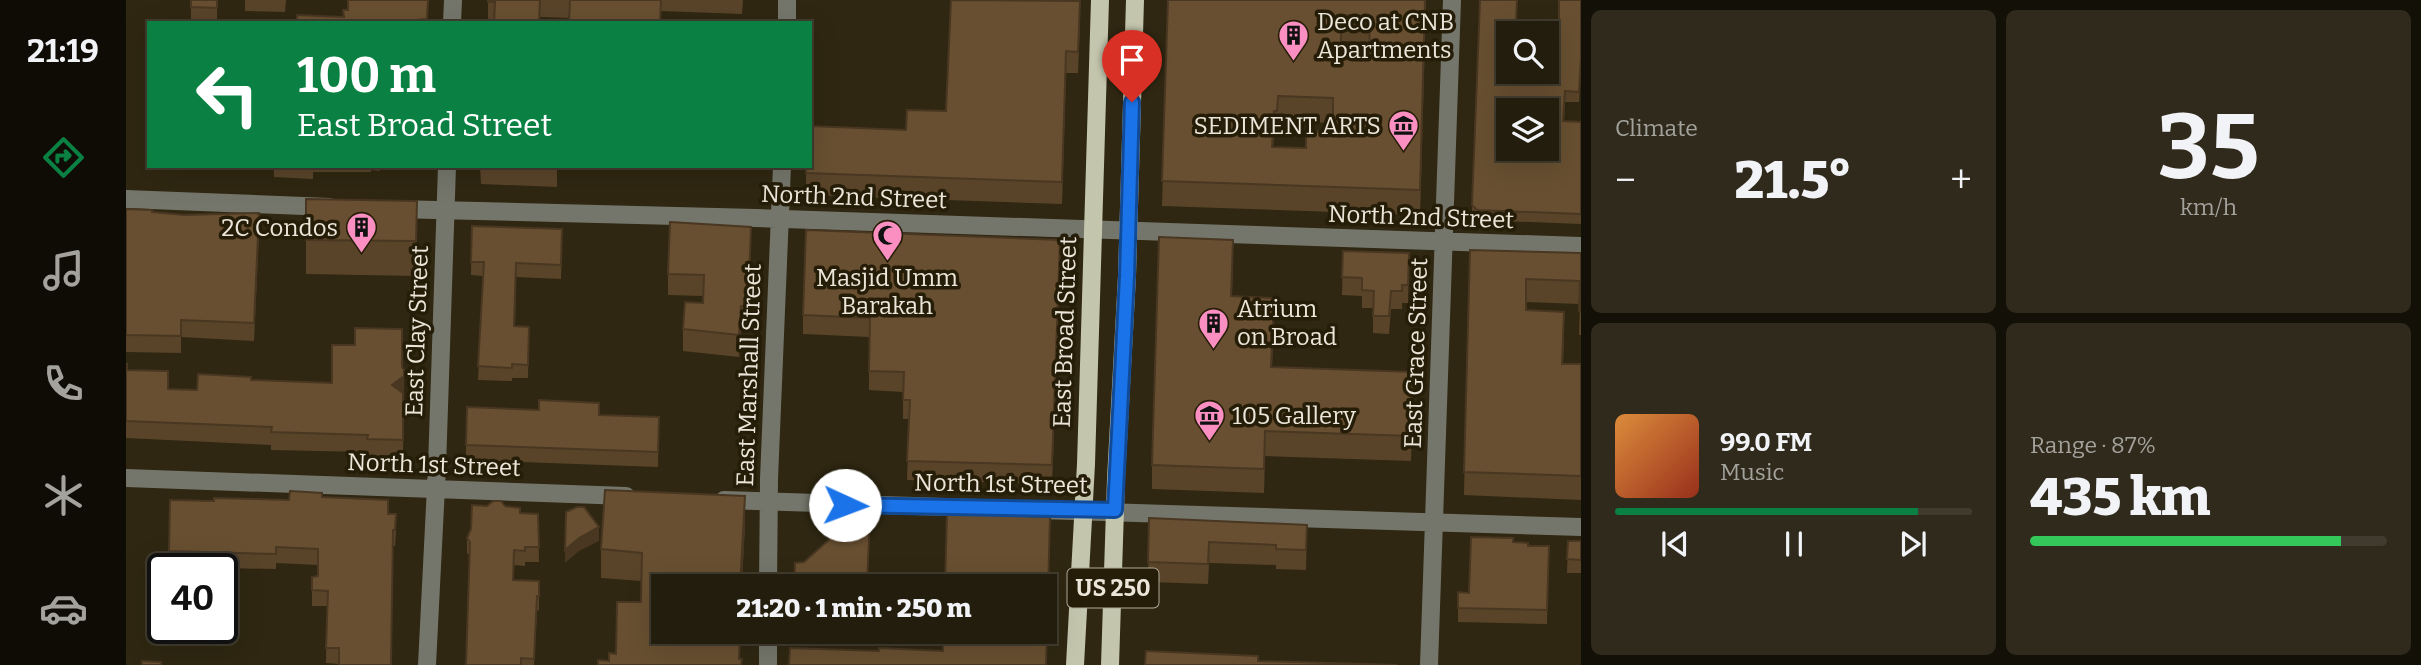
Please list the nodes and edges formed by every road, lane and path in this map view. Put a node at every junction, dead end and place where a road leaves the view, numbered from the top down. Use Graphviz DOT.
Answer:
graph roads {
  1 [pos="453,0"];
  2 [pos="787,0"];
  3 [pos="1100,0"];
  4 [pos="1135,0"];
  5 [pos="1451,0"];
  6 [pos="452,21"];
  7 [pos="787,21"];
  8 [pos="447,168"];
  9 [pos="782,168"];
  10 [pos="126,199"];
  11 [pos="341,207"];
  12 [pos="381,209"];
  13 [pos="446,211"];
  14 [pos="779,219"];
  15 [pos="1092,231"];
  16 [pos="1128,232"];
  17 [pos="1444,242"];
  18 [pos="1581,246"];
  19 [pos="126,478"];
  20 [pos="436,489"];
  21 [pos="637,496"];
  22 [pos="706,499"];
  23 [pos="769,502"];
  24 [pos="1084,510"];
  25 [pos="1115,510"];
  26 [pos="1435,522"];
  27 [pos="1581,527"];
  28 [pos="768,574"];
  29 [pos="768,644"];
  30 [pos="427,665"];
  31 [pos="768,665"];
  32 [pos="1075,665"];
  33 [pos="1110,665"];
  34 [pos="1429,665"];
  1 -- 6 [label="street"];
  2 -- 7 [label="street"];
  3 -- 15 [label="main road, East Broad Street / US 250"];
  4 -- 16 [label="main road, US 250"];
  5 -- 17 [label="street, East Grace Street"];
  8 -- 13 [label="street, East Clay Street"];
  9 -- 14 [label="street, East Marshall Street"];
  10 -- 11 [label="street"];
  12 -- 13 [label="street, North 2nd Street"];
  13 -- 14 [label="street, North 2nd Street"];
  13 -- 20 [label="street, East Clay Street"];
  14 -- 15 [label="street, North 2nd Street"];
  14 -- 23 [label="street, East Marshall Street"];
  15 -- 16 [label="street, North 2nd Street"];
  15 -- 24 [label="main road, East Broad Street / US 250"];
  16 -- 17 [label="street, North 2nd Street"];
  16 -- 25 [label="main road, US 250"];
  17 -- 18 [label="street, North 2nd Street"];
  17 -- 26 [label="street, East Grace Street"];
  19 -- 20 [label="street, North 1st Street"];
  20 -- 21 [label="street, North 1st Street"];
  20 -- 30 [label="street, East Clay Street"];
  22 -- 23 [label="street, North 1st Street"];
  23 -- 24 [label="street, North 1st Street"];
  23 -- 28 [label="street, East Marshall Street"];
  24 -- 25 [label="street, North 1st Street"];
  24 -- 32 [label="main road, East Broad Street / US 250"];
  25 -- 26 [label="street, North 1st Street"];
  25 -- 33 [label="main road, US 250"];
  26 -- 27 [label="street, North 1st Street"];
  26 -- 34 [label="street, East Grace Street"];
  29 -- 31 [label="street"];
}
